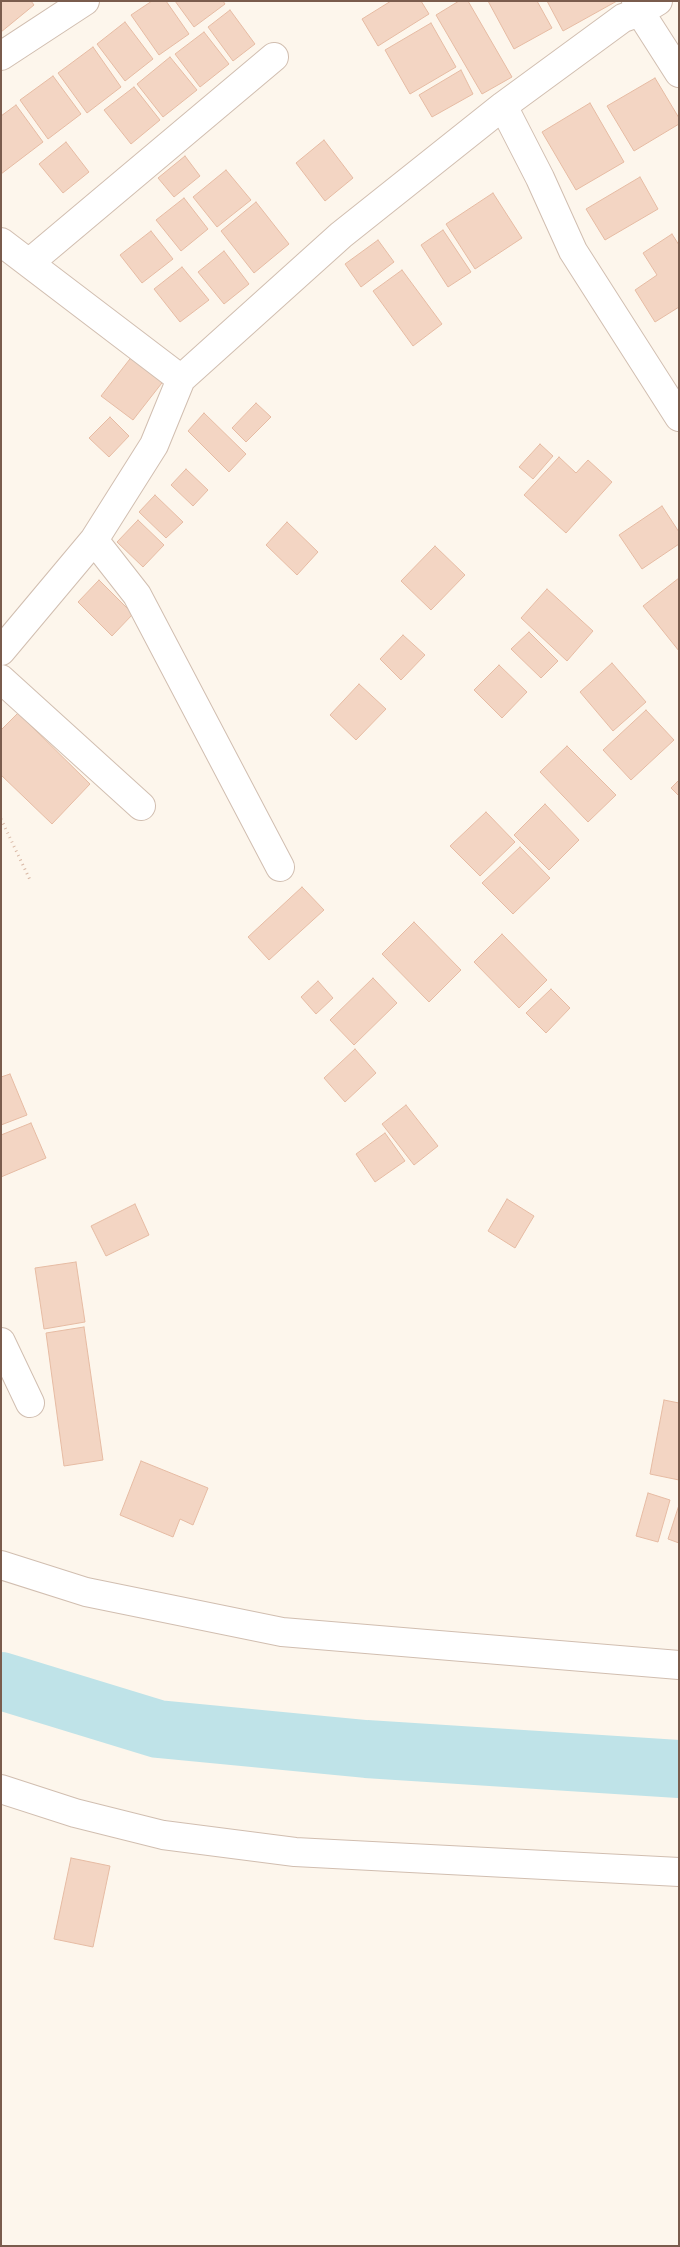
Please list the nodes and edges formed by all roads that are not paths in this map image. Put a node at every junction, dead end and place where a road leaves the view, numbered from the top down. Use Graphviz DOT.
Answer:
graph roads {
  1 [pos="72,5"];
  2 [pos="644,5"];
  3 [pos="1,56"];
  4 [pos="274,57"];
  5 [pos="679,73"];
  6 [pos="504,106"];
  7 [pos="1,242"];
  8 [pos="29,263"];
  9 [pos="181,379"];
  10 [pos="679,417"];
  11 [pos="94,540"];
  12 [pos="1,651"];
  13 [pos="1,679"];
  14 [pos="141,806"];
  15 [pos="280,867"];
  16 [pos="1,1342"];
  17 [pos="30,1403"];
  18 [pos="1,1565"];
  19 [pos="679,1664"];
  20 [pos="1,1788"];
  21 [pos="679,1872"];
  1 -- 3 [label="street"];
  2 -- 5 [label="street"];
  2 -- 6 [label="street"];
  4 -- 8 [label="street"];
  6 -- 9 [label="street"];
  6 -- 10 [label="street"];
  7 -- 8 [label="street"];
  8 -- 9 [label="street"];
  9 -- 11 [label="street"];
  11 -- 12 [label="street"];
  11 -- 15 [label="street"];
  13 -- 14 [label="street"];
  16 -- 17 [label="street"];
  18 -- 19 [label="street"];
  20 -- 21 [label="street"];
}
